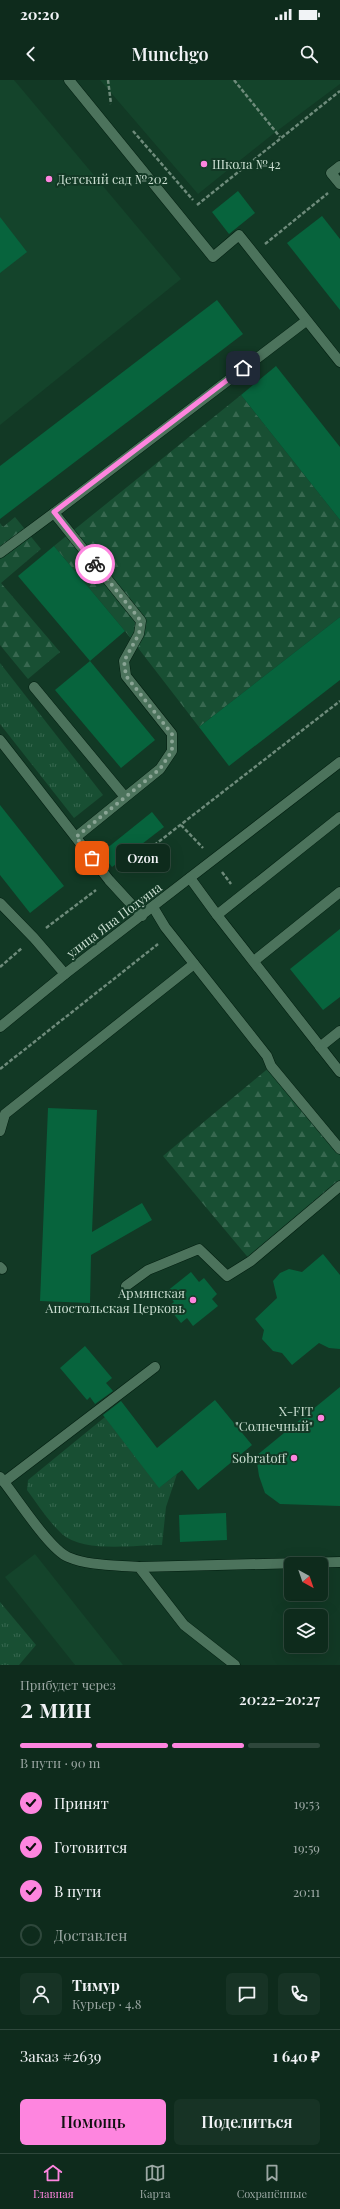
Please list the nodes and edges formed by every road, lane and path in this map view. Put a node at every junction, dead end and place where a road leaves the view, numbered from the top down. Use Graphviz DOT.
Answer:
graph roads {
  1 [pos="69,80"];
  2 [pos="108,80"];
  3 [pos="234,80"];
  4 [pos="340,91"];
  5 [pos="106,98"];
  6 [pos="111,104"];
  7 [pos="116,110"];
  8 [pos="131,128"];
  9 [pos="280,137"];
  10 [pos="340,166"];
  11 [pos="340,184"];
  12 [pos="193,200"];
  13 [pos="196,205"];
  14 [pos="254,253"];
  15 [pos="306,320"];
  16 [pos="340,362"];
  17 [pos="54,512"];
  18 [pos="0,553"];
  19 [pos="34,687"];
  20 [pos="340,701"];
  21 [pos="0,740"];
  22 [pos="340,762"];
  23 [pos="125,797"];
  24 [pos="340,817"];
  25 [pos="76,837"];
  26 [pos="190,878"];
  27 [pos="109,880"];
  28 [pos="340,892"];
  29 [pos="0,903"];
  30 [pos="153,907"];
  31 [pos="216,915"];
  32 [pos="142,916"];
  33 [pos="170,934"];
  34 [pos="34,938"];
  35 [pos="254,961"];
  36 [pos="194,964"];
  37 [pos="0,968"];
  38 [pos="65,974"];
  39 [pos="0,1027"];
  40 [pos="340,1031"];
  41 [pos="320,1047"];
  42 [pos="0,1069"];
  43 [pos="340,1072"];
  44 [pos="0,1131"];
  45 [pos="340,1149"];
  46 [pos="340,1186"];
  47 [pos="126,1286"];
  48 [pos="154,1367"];
  49 [pos="2,1480"];
  50 [pos="340,1562"];
  51 [pos="138,1567"];
  52 [pos="235,1665"];
  1 -- 14 [label="street"];
  2 -- 6 [label="path"];
  3 -- 9 [label="path"];
  4 -- 9 [label="path"];
  5 -- 6 [label="path"];
  6 -- 7 [label="path"];
  8 -- 12 [label="path"];
  9 -- 13 [label="path"];
  10 -- 11 [label="street"];
  11 -- 14 [label="path"];
  14 -- 15 [label="street"];
  15 -- 16 [label="street"];
  15 -- 17 [label="street"];
  17 -- 18 [label="street"];
  17 -- 23 [label="street"];
  19 -- 23 [label="street"];
  20 -- 27 [label="path"];
  21 -- 25 [label="street"];
  22 -- 26 [label="street, улица Яна Полуяна"];
  23 -- 25 [label="street"];
  24 -- 31 [label="street"];
  25 -- 27 [label="street"];
  26 -- 30 [label="street, улица Яна Полуяна"];
  26 -- 31 [label="street"];
  27 -- 32 [label="street"];
  27 -- 34 [label="path"];
  28 -- 35 [label="street"];
  29 -- 34 [label="street"];
  30 -- 32 [label="street, улица Яна Полуяна"];
  30 -- 33 [label="street"];
  31 -- 35 [label="street"];
  32 -- 38 [label="street, улица Яна Полуяна"];
  33 -- 36 [label="street"];
  33 -- 42 [label="path"];
  34 -- 37 [label="path"];
  34 -- 38 [label="street"];
  35 -- 41 [label="street"];
  36 -- 44 [label="street"];
  36 -- 45 [label="street"];
  38 -- 39 [label="street, улица Яна Полуяна"];
  40 -- 41 [label="street"];
  41 -- 43 [label="street"];
  46 -- 47 [label="street"];
  48 -- 49 [label="street"];
  49 -- 51 [label="street"];
  50 -- 51 [label="street"];
  51 -- 52 [label="street"];
}
